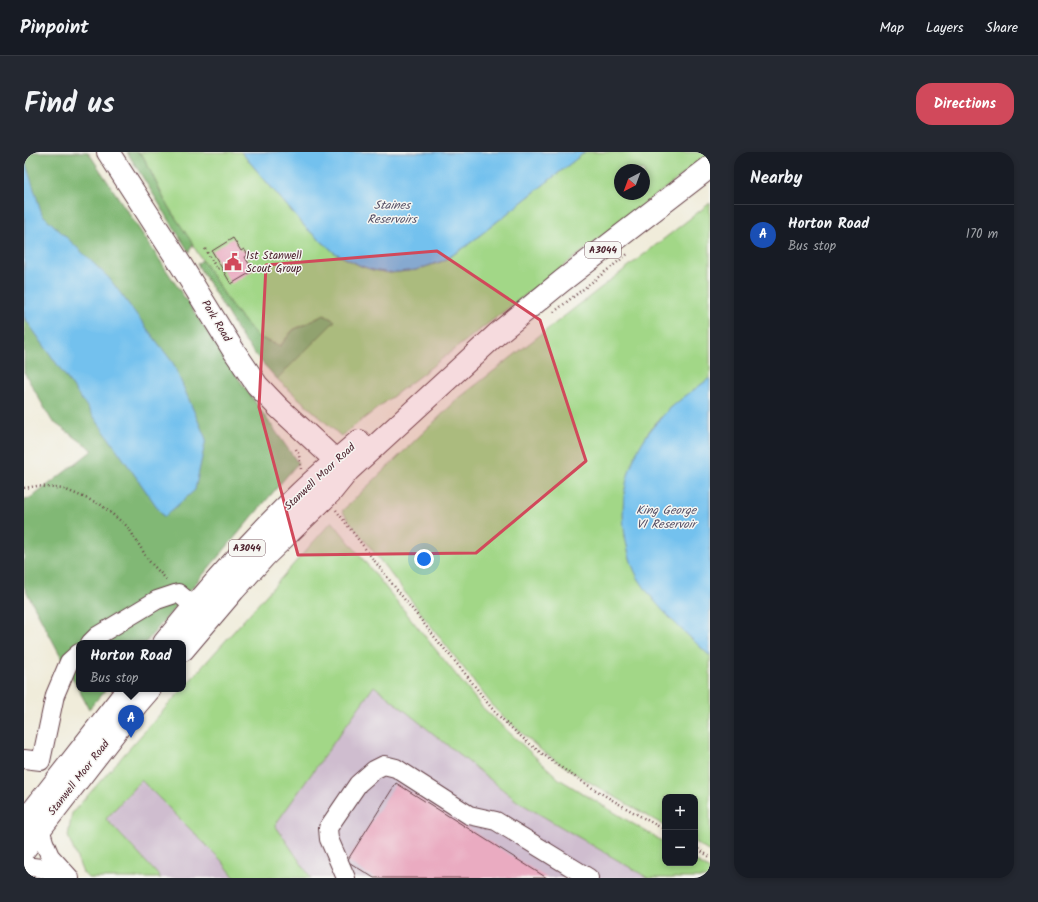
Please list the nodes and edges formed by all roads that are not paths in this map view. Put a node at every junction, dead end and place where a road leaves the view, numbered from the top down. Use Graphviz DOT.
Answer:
graph roads {
  1 [pos="108,152"];
  2 [pos="710,167"];
  3 [pos="342,466"];
  4 [pos="186,600"];
  5 [pos="93,640"];
  6 [pos="166,640"];
  7 [pos="186,646"];
  8 [pos="76,656"];
  9 [pos="126,692"];
  10 [pos="147,692"];
  11 [pos="33,760"];
  12 [pos="32,825"];
  13 [pos="24,850"];
  14 [pos="24,866"];
  15 [pos="65,878"];
  16 [pos="70,878"];
  17 [pos="346,878"];
  18 [pos="589,878"];
  1 -- 3 [label="main road, Park Road"];
  2 -- 3 [label="main road, Stanwell Moor Road / A3044"];
  3 -- 4 [label="main road, Stanwell Moor Road / A3044"];
  3 -- 7 [label="main road, Stanwell Moor Road / A3044"];
  4 -- 5 [label="street"];
  4 -- 6 [label="main road, Stanwell Moor Road / A3044"];
  8 -- 11 [label="street"];
  9 -- 12 [label="main road, Stanwell Moor Road"];
  10 -- 12 [label="main road, Stanwell Moor Road"];
  12 -- 13 [label="main road, Stanwell Moor Road"];
  12 -- 16 [label="street"];
  14 -- 15 [label="street"];
  17 -- 18 [label="street"];
}
